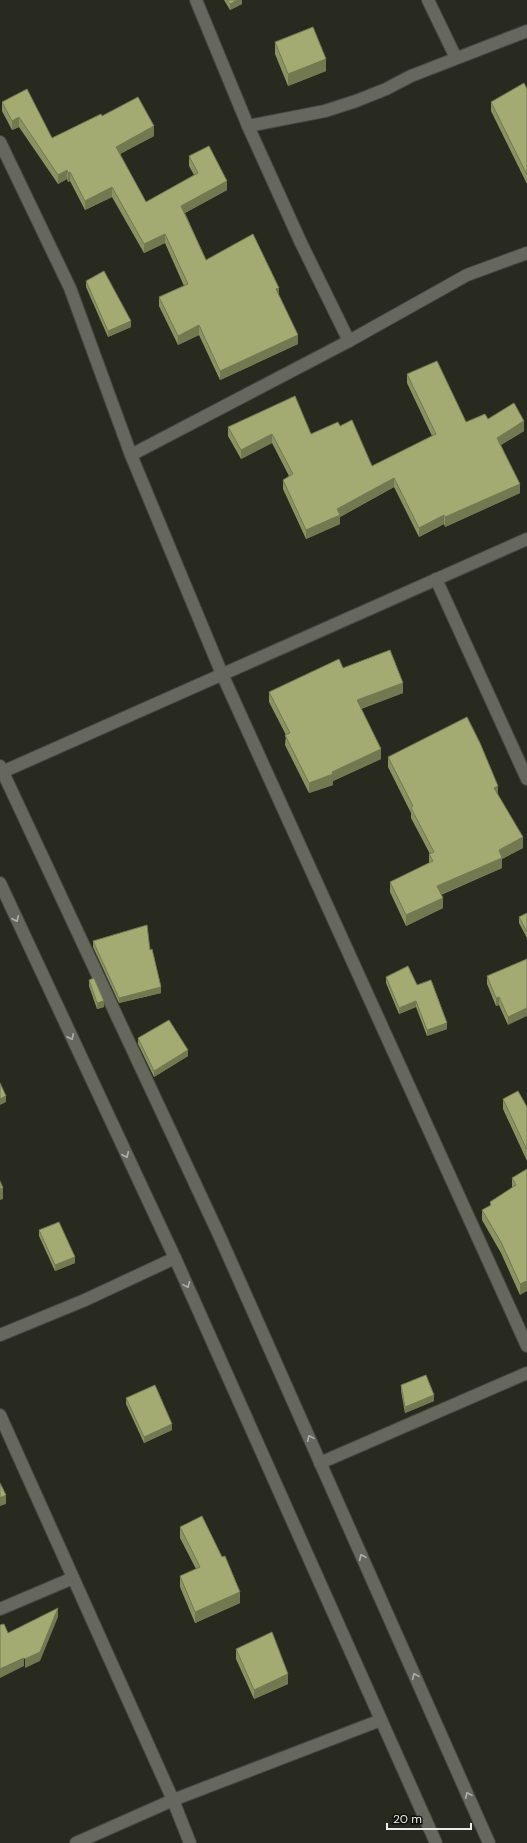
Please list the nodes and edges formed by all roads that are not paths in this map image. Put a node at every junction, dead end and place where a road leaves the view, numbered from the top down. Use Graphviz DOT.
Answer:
graph roads {
  1 [pos="196,0"];
  2 [pos="428,0"];
  3 [pos="527,31"];
  4 [pos="456,58"];
  5 [pos="248,126"];
  6 [pos="0,142"];
  7 [pos="527,253"];
  8 [pos="349,341"];
  9 [pos="131,455"];
  10 [pos="527,539"];
  11 [pos="436,579"];
  12 [pos="222,674"];
  13 [pos="1,770"];
  14 [pos="527,779"];
  15 [pos="0,883"];
  16 [pos="175,1258"];
  17 [pos="0,1335"];
  18 [pos="527,1346"];
  19 [pos="527,1373"];
  20 [pos="0,1415"];
  21 [pos="320,1463"];
  22 [pos="73,1578"];
  23 [pos="0,1609"];
  24 [pos="381,1720"];
  25 [pos="173,1800"];
  26 [pos="76,1843"];
  27 [pos="190,1843"];
  28 [pos="436,1843"];
  29 [pos="489,1843"];
  1 -- 5 [label="street"];
  2 -- 4 [label="street"];
  3 -- 4 [label="street"];
  4 -- 5 [label="street"];
  5 -- 8 [label="street"];
  6 -- 9 [label="street"];
  7 -- 8 [label="street"];
  8 -- 9 [label="street"];
  9 -- 12 [label="street"];
  10 -- 11 [label="street"];
  11 -- 12 [label="street"];
  11 -- 14 [label="street"];
  12 -- 13 [label="street"];
  12 -- 18 [label="street"];
  21 -- 13 [label="street, one-way"];
  15 -- 16 [label="street, one-way"];
  16 -- 17 [label="street"];
  16 -- 24 [label="street, one-way"];
  19 -- 21 [label="street"];
  20 -- 22 [label="street"];
  29 -- 21 [label="street, one-way"];
  22 -- 23 [label="street"];
  22 -- 25 [label="street"];
  24 -- 25 [label="street"];
  24 -- 28 [label="street"];
  25 -- 26 [label="street"];
  25 -- 27 [label="street"];
}
